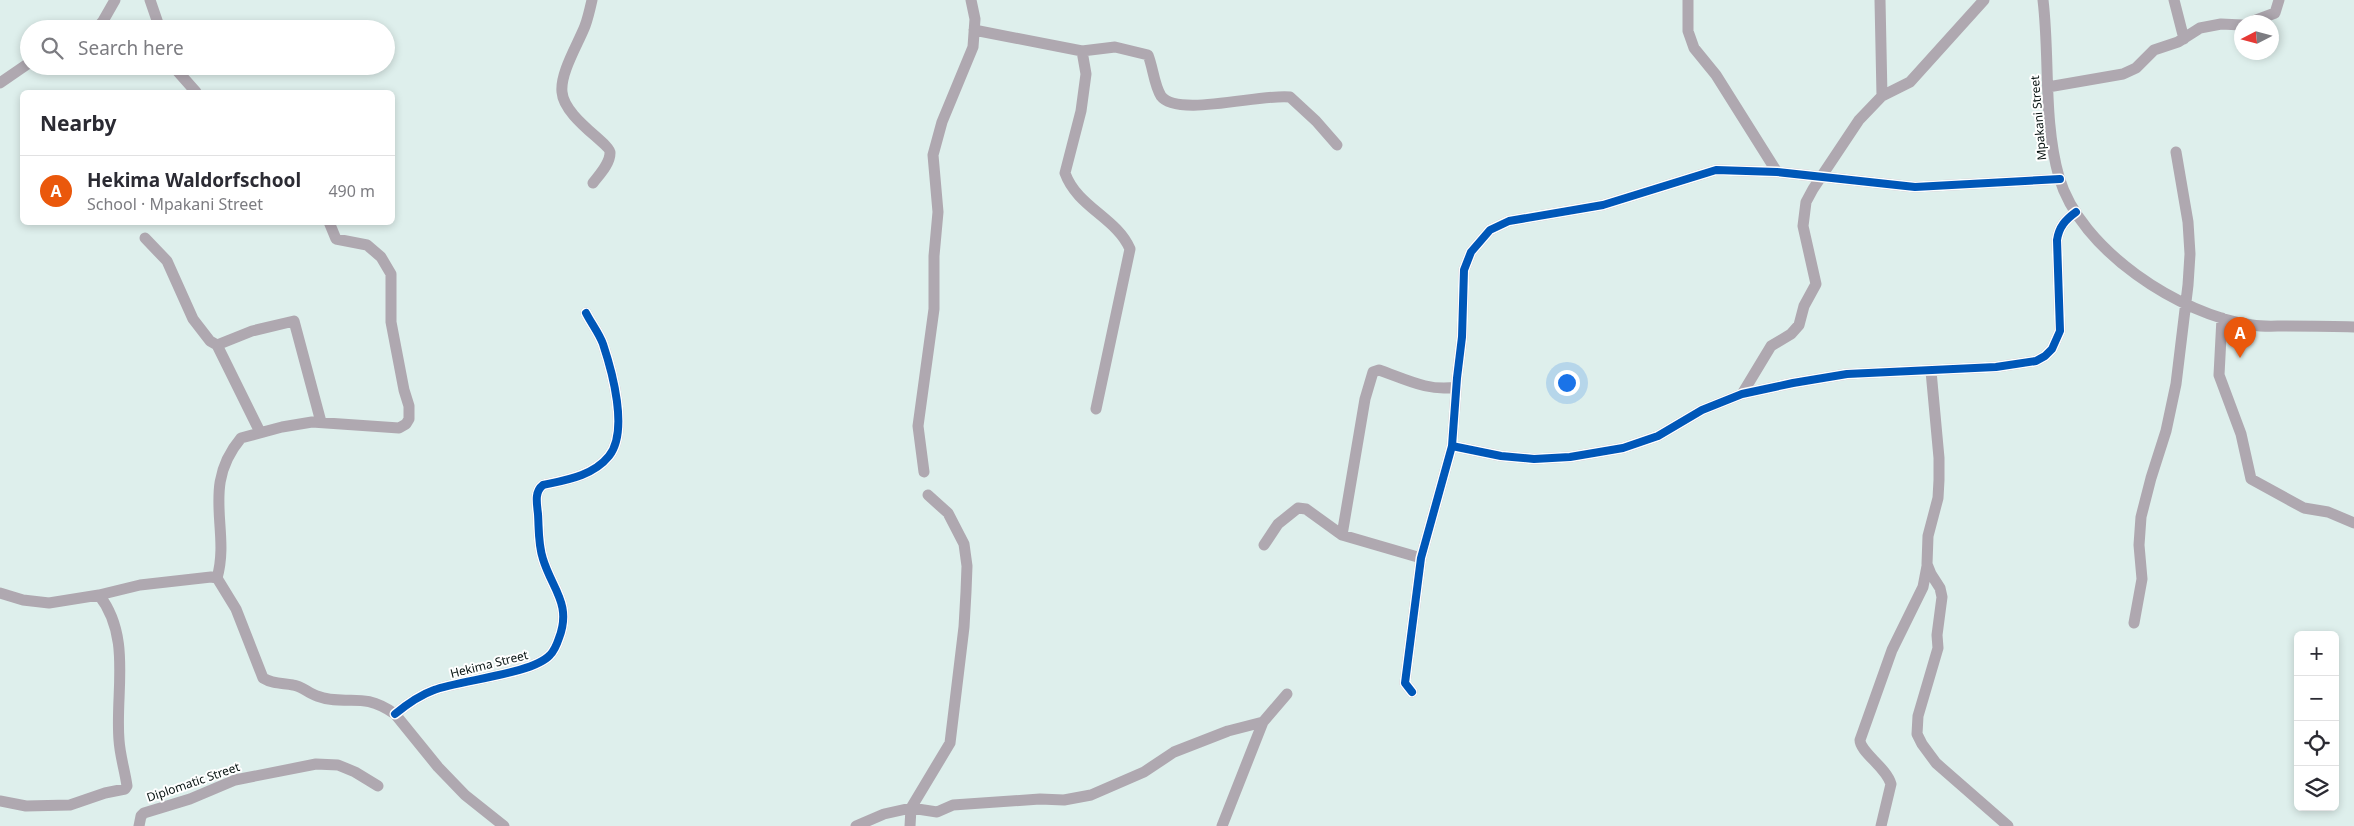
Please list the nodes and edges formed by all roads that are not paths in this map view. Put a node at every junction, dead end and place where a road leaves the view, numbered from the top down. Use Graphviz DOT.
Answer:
graph roads {
  1 [pos="115,0"];
  2 [pos="150,0"];
  3 [pos="592,0"];
  4 [pos="971,0"];
  5 [pos="1688,0"];
  6 [pos="1880,0"];
  7 [pos="1984,0"];
  8 [pos="2043,0"];
  9 [pos="2174,0"];
  10 [pos="2279,0"];
  11 [pos="2269,15"];
  12 [pos="104,20"];
  13 [pos="157,20"];
  14 [pos="2234,25"];
  15 [pos="974,30"];
  16 [pos="2184,39"];
  17 [pos="1082,51"];
  18 [pos="20,69"];
  19 [pos="181,75"];
  20 [pos="0,83"];
  21 [pos="2048,87"];
  22 [pos="194,90"];
  23 [pos="1882,96"];
  24 [pos="1337,145"];
  25 [pos="2176,152"];
  26 [pos="1777,172"];
  27 [pos="1823,176"];
  28 [pos="2060,179"];
  29 [pos="593,183"];
  30 [pos="2076,212"];
  31 [pos="330,225"];
  32 [pos="145,238"];
  33 [pos="2186,305"];
  34 [pos="586,313"];
  35 [pos="2222,318"];
  36 [pos="2354,327"];
  37 [pos="217,345"];
  38 [pos="1931,371"];
  39 [pos="1456,387"];
  40 [pos="1742,394"];
  41 [pos="1096,410"];
  42 [pos="321,422"];
  43 [pos="260,432"];
  44 [pos="1452,446"];
  45 [pos="924,472"];
  46 [pos="928,495"];
  47 [pos="2354,523"];
  48 [pos="1342,535"];
  49 [pos="1264,545"];
  50 [pos="1421,558"];
  51 [pos="1927,564"];
  52 [pos="217,578"];
  53 [pos="0,593"];
  54 [pos="99,595"];
  55 [pos="2134,624"];
  56 [pos="1412,692"];
  57 [pos="1288,694"];
  58 [pos="395,714"];
  59 [pos="1263,722"];
  60 [pos="378,786"];
  61 [pos="0,801"];
  62 [pos="911,808"];
  63 [pos="139,826"];
  64 [pos="504,826"];
  65 [pos="856,826"];
  66 [pos="910,826"];
  67 [pos="1222,826"];
  68 [pos="1882,826"];
  69 [pos="2008,826"];
  1 -- 12 [label="street"];
  2 -- 13 [label="street"];
  3 -- 29 [label="street"];
  4 -- 15 [label="street"];
  5 -- 26 [label="street"];
  6 -- 23 [label="street"];
  7 -- 23 [label="street"];
  8 -- 21 [label="street, Mpakani Street"];
  9 -- 16 [label="street"];
  10 -- 11 [label="street"];
  14 -- 16 [label="street"];
  15 -- 17 [label="street"];
  15 -- 45 [label="street"];
  16 -- 21 [label="street"];
  17 -- 24 [label="street"];
  17 -- 41 [label="street"];
  18 -- 20 [label="street"];
  19 -- 22 [label="street"];
  21 -- 28 [label="street, Mpakani Street"];
  23 -- 27 [label="street"];
  25 -- 33 [label="street"];
  26 -- 27 [label="street"];
  26 -- 39 [label="street"];
  27 -- 28 [label="street"];
  27 -- 40 [label="street"];
  28 -- 30 [label="street, Mpakani Street"];
  30 -- 33 [label="street, Mpakani Street"];
  30 -- 38 [label="street"];
  31 -- 42 [label="street"];
  32 -- 37 [label="street"];
  33 -- 35 [label="street, Mpakani Street"];
  33 -- 55 [label="street"];
  34 -- 58 [label="street, Hekima Street"];
  35 -- 36 [label="street, Mpakani Street"];
  35 -- 47 [label="street"];
  37 -- 42 [label="street"];
  37 -- 43 [label="street"];
  38 -- 40 [label="street"];
  38 -- 51 [label="street"];
  39 -- 44 [label="street"];
  39 -- 48 [label="street"];
  40 -- 44 [label="street"];
  42 -- 43 [label="street"];
  43 -- 52 [label="street"];
  44 -- 50 [label="street"];
  46 -- 62 [label="street"];
  48 -- 49 [label="street"];
  48 -- 50 [label="street"];
  50 -- 56 [label="street"];
  51 -- 68 [label="street"];
  51 -- 69 [label="street"];
  52 -- 54 [label="street"];
  52 -- 58 [label="street"];
  53 -- 54 [label="street"];
  54 -- 61 [label="street"];
  57 -- 59 [label="street"];
  58 -- 64 [label="street"];
  59 -- 62 [label="street"];
  59 -- 67 [label="street"];
  60 -- 63 [label="street, Diplomatic Street"];
  62 -- 65 [label="street"];
  62 -- 66 [label="street"];
}
